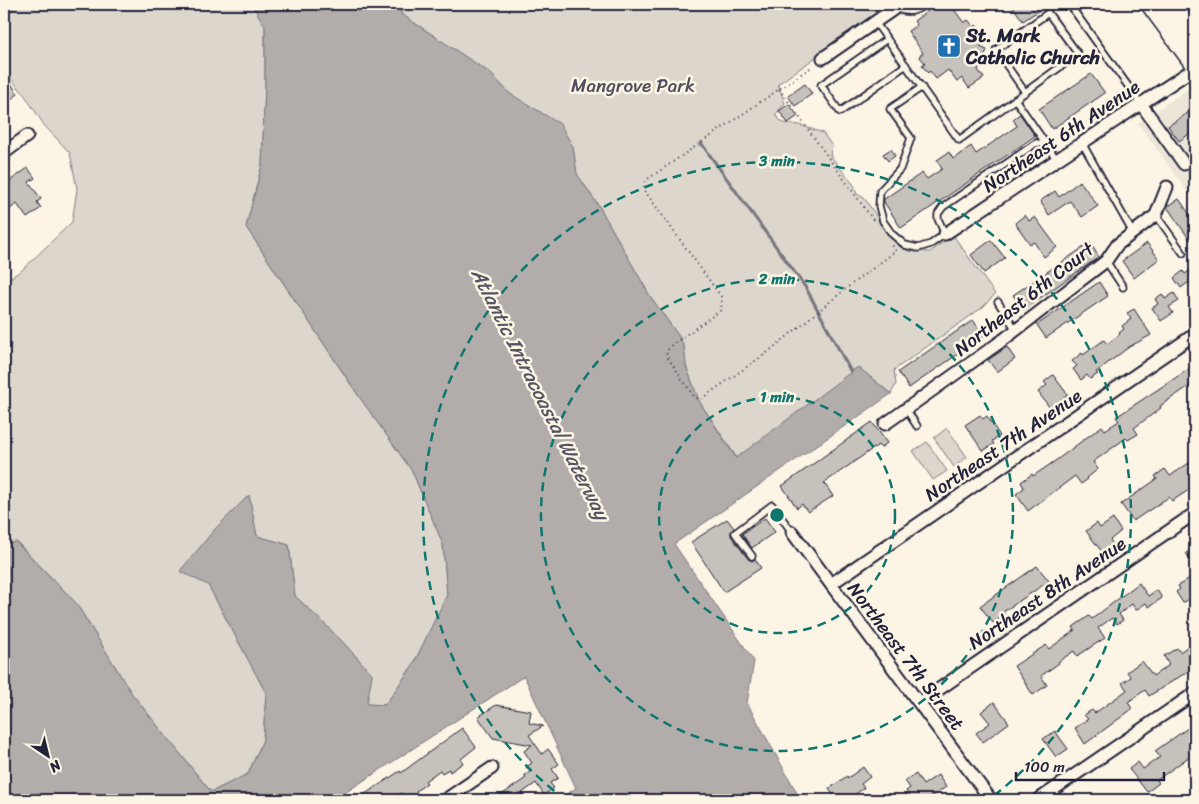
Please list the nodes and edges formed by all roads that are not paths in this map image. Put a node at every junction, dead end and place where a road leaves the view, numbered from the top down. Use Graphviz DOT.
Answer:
graph roads {
  1 [pos="925,4"];
  2 [pos="1069,4"];
  3 [pos="1150,4"];
  4 [pos="1171,4"];
  5 [pos="898,6"];
  6 [pos="875,22"];
  7 [pos="1195,37"];
  8 [pos="887,39"];
  9 [pos="823,58"];
  10 [pos="906,65"];
  11 [pos="1195,66"];
  12 [pos="922,87"];
  13 [pos="1026,92"];
  14 [pos="1015,100"];
  15 [pos="1141,104"];
  16 [pos="27,136"];
  17 [pos="1082,143"];
  18 [pos="1046,144"];
  19 [pos="4,153"];
  20 [pos="1057,160"];
  21 [pos="1184,164"];
  22 [pos="1195,174"];
  23 [pos="1195,178"];
  24 [pos="1167,187"];
  25 [pos="1156,215"];
  26 [pos="1133,233"];
  27 [pos="946,234"];
  28 [pos="1183,253"];
  29 [pos="1106,261"];
  30 [pos="1123,287"];
  31 [pos="998,302"];
  32 [pos="1016,330"];
  33 [pos="1195,334"];
  34 [pos="906,409"];
  35 [pos="885,424"];
  36 [pos="917,426"];
  37 [pos="1195,513"];
  38 [pos="792,532"];
  39 [pos="752,556"];
  40 [pos="830,584"];
  41 [pos="1195,692"];
  42 [pos="919,703"];
  43 [pos="492,768"];
  44 [pos="445,800"];
  45 [pos="991,800"];
  46 [pos="1038,800"];
  1 -- 5 [label="lane"];
  2 -- 15 [label="lane"];
  3 -- 11 [label="main road"];
  4 -- 7 [label="main road"];
  5 -- 6 [label="street"];
  6 -- 8 [label="lane"];
  6 -- 9 [label="street"];
  8 -- 10 [label="lane"];
  8 -- 10 [label="lane"];
  10 -- 12 [label="lane"];
  11 -- 15 [label="street, Northeast 6th Avenue"];
  12 -- 14 [label="lane"];
  12 -- 27 [label="lane"];
  13 -- 13 [label="lane"];
  13 -- 14 [label="lane"];
  14 -- 18 [label="lane"];
  15 -- 17 [label="street, Northeast 6th Avenue"];
  15 -- 21 [label="street"];
  16 -- 19 [label="street"];
  17 -- 20 [label="street, Northeast 6th Avenue"];
  17 -- 26 [label="lane"];
  18 -- 20 [label="lane"];
  18 -- 27 [label="lane"];
  20 -- 27 [label="street, Northeast 6th Avenue"];
  22 -- 23 [label="lane"];
  24 -- 25 [label="street"];
  25 -- 26 [label="street, Northeast 6th Court"];
  25 -- 28 [label="lane"];
  26 -- 29 [label="street, Northeast 6th Court"];
  29 -- 30 [label="lane"];
  29 -- 32 [label="street, Northeast 6th Court"];
  31 -- 32 [label="lane"];
  32 -- 34 [label="street, Northeast 6th Court"];
  33 -- 40 [label="street, Northeast 7th Avenue"];
  34 -- 35 [label="street, Northeast 6th Court"];
  34 -- 36 [label="lane"];
  37 -- 42 [label="street, Northeast 8th Avenue"];
  38 -- 39 [label="lane"];
  38 -- 40 [label="street, Northeast 7th Street"];
  40 -- 42 [label="street, Northeast 7th Street"];
  41 -- 46 [label="street"];
  42 -- 45 [label="street, Northeast 7th Street"];
  43 -- 44 [label="street"];
}
